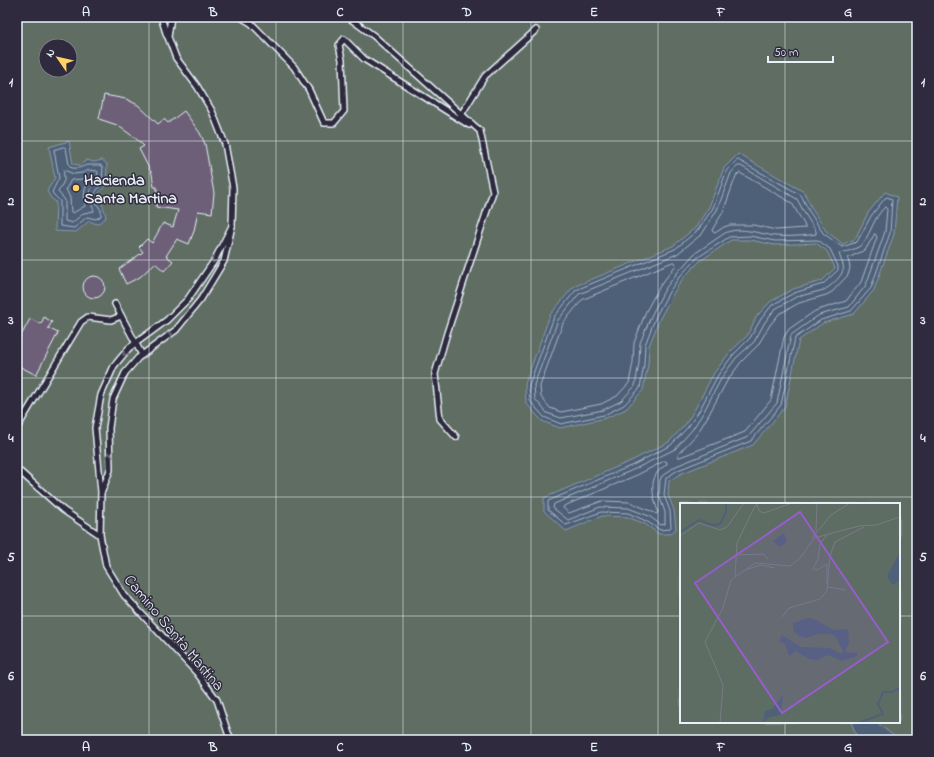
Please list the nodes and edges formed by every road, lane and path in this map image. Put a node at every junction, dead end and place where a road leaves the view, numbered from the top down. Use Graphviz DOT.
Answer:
graph roads {
  1 [pos="161,17"];
  2 [pos="171,17"];
  3 [pos="241,17"];
  4 [pos="348,17"];
  5 [pos="536,30"];
  6 [pos="168,37"];
  7 [pos="461,115"];
  8 [pos="480,131"];
  9 [pos="232,226"];
  10 [pos="115,304"];
  11 [pos="121,316"];
  12 [pos="136,343"];
  13 [pos="142,355"];
  14 [pos="17,428"];
  15 [pos="456,437"];
  16 [pos="17,469"];
  17 [pos="101,492"];
  18 [pos="100,535"];
  19 [pos="232,740"];
  1 -- 6 [label="lane"];
  2 -- 6 [label="lane, Camino Santa Martina"];
  3 -- 8 [label="lane"];
  4 -- 7 [label="lane"];
  5 -- 7 [label="lane"];
  6 -- 9 [label="lane, Camino Santa Martina"];
  7 -- 8 [label="lane"];
  8 -- 15 [label="lane"];
  9 -- 12 [label="lane, Camino Santa Martina, one-way"];
  13 -- 9 [label="lane, Camino Santa Martina, one-way"];
  10 -- 11 [label="lane"];
  11 -- 12 [label="lane"];
  11 -- 14 [label="lane"];
  12 -- 13 [label="lane"];
  12 -- 17 [label="lane, Camino Santa Martina, one-way"];
  17 -- 13 [label="lane, Camino Santa Martina, one-way"];
  16 -- 18 [label="lane"];
  17 -- 18 [label="lane, Camino Santa Martina"];
  18 -- 19 [label="lane, Camino Santa Martina"];
}
